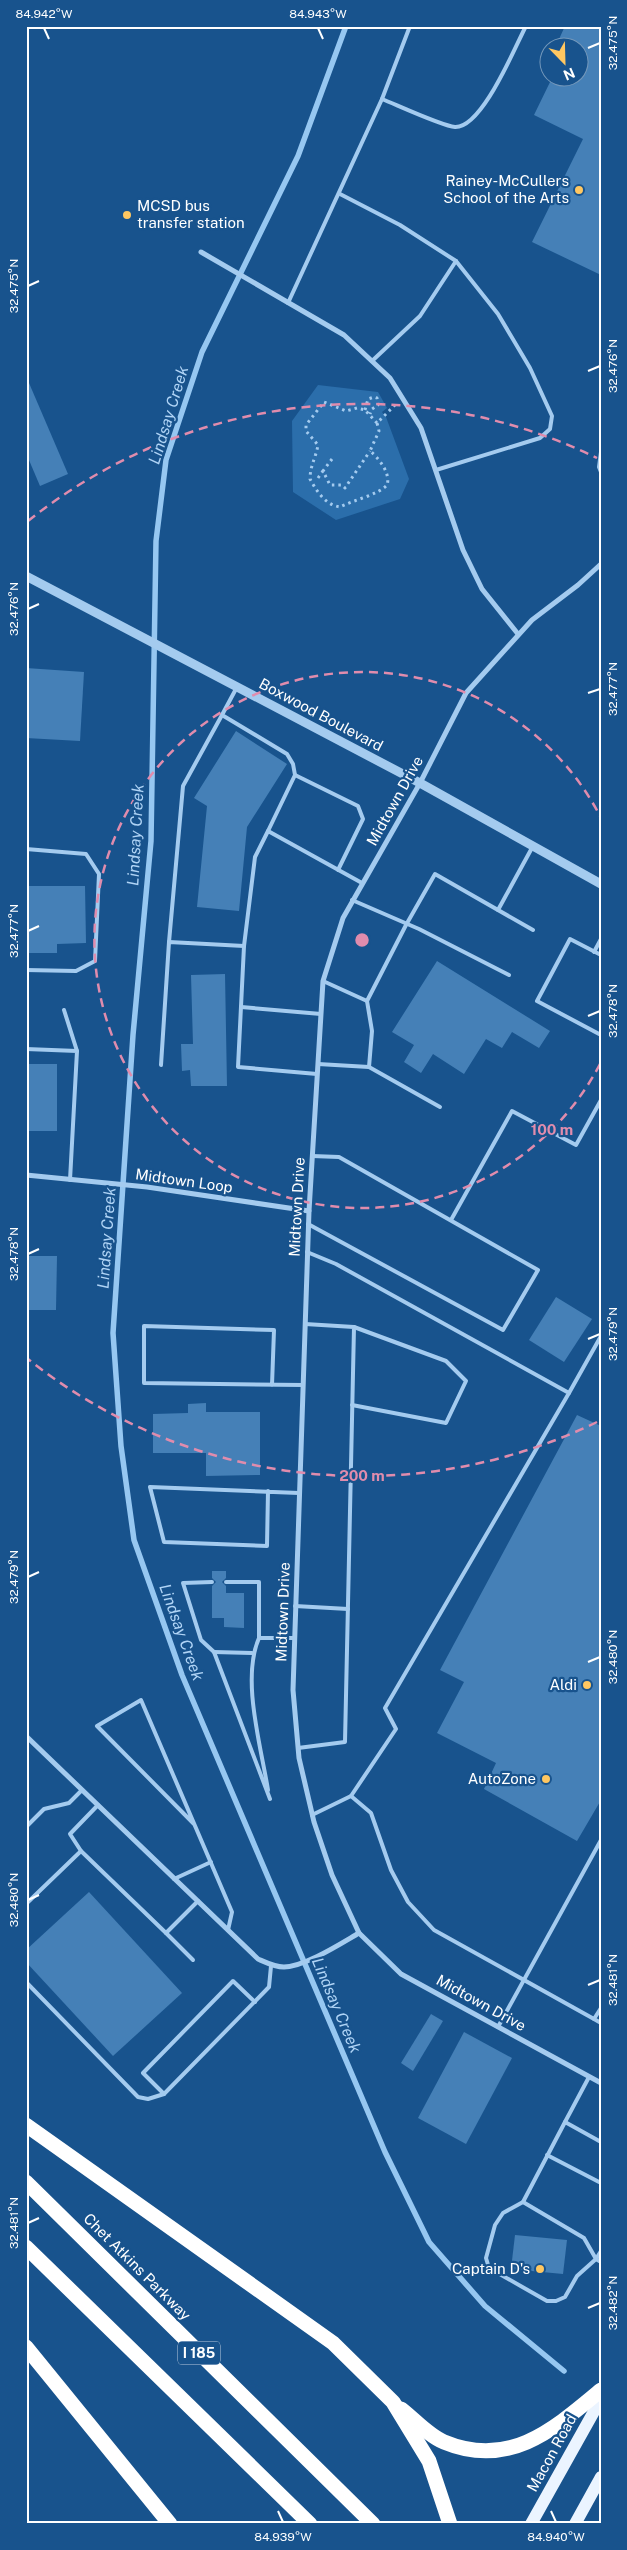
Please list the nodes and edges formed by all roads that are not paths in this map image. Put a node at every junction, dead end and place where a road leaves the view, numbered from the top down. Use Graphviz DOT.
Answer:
graph roads {
  1 [pos="410,26"];
  2 [pos="526,26"];
  3 [pos="382,99"];
  4 [pos="340,194"];
  5 [pos="202,252"];
  6 [pos="456,261"];
  7 [pos="288,303"];
  8 [pos="372,361"];
  9 [pos="601,452"];
  10 [pos="436,470"];
  11 [pos="601,472"];
  12 [pos="601,564"];
  13 [pos="26,576"];
  14 [pos="518,634"];
  15 [pos="237,687"];
  16 [pos="222,715"];
  17 [pos="294,775"];
  18 [pos="420,783"];
  19 [pos="268,831"];
  20 [pos="533,846"];
  21 [pos="27,850"];
  22 [pos="338,870"];
  23 [pos="362,883"];
  24 [pos="601,884"];
  25 [pos="352,900"];
  26 [pos="498,910"];
  27 [pos="406,925"];
  28 [pos="533,930"];
  29 [pos="601,939"];
  30 [pos="169,942"];
  31 [pos="244,946"];
  32 [pos="594,952"];
  33 [pos="601,955"];
  34 [pos="26,970"];
  35 [pos="509,976"];
  36 [pos="323,981"];
  37 [pos="368,1001"];
  38 [pos="241,1007"];
  39 [pos="64,1010"];
  40 [pos="321,1014"];
  41 [pos="601,1035"];
  42 [pos="26,1049"];
  43 [pos="77,1051"];
  44 [pos="318,1064"];
  45 [pos="161,1065"];
  46 [pos="369,1067"];
  47 [pos="317,1074"];
  48 [pos="601,1100"];
  49 [pos="440,1107"];
  50 [pos="312,1156"];
  51 [pos="26,1176"];
  52 [pos="70,1180"];
  53 [pos="309,1211"];
  54 [pos="451,1220"];
  55 [pos="308,1224"];
  56 [pos="307,1252"];
  57 [pos="305,1324"];
  58 [pos="354,1327"];
  59 [pos="601,1336"];
  60 [pos="272,1385"];
  61 [pos="303,1385"];
  62 [pos="569,1392"];
  63 [pos="352,1405"];
  64 [pos="268,1492"];
  65 [pos="299,1493"];
  66 [pos="212,1582"];
  67 [pos="226,1582"];
  68 [pos="295,1606"];
  69 [pos="348,1609"];
  70 [pos="259,1638"];
  71 [pos="294,1638"];
  72 [pos="214,1652"];
  73 [pos="252,1653"];
  74 [pos="26,1736"];
  75 [pos="298,1748"];
  76 [pos="82,1790"];
  77 [pos="351,1796"];
  78 [pos="98,1805"];
  79 [pos="312,1815"];
  80 [pos="194,1824"];
  81 [pos="26,1827"];
  82 [pos="601,1840"];
  83 [pos="81,1851"];
  84 [pos="211,1862"];
  85 [pos="174,1878"];
  86 [pos="198,1901"];
  87 [pos="26,1904"];
  88 [pos="228,1930"];
  89 [pos="359,1932"];
  90 [pos="166,1933"];
  91 [pos="193,1960"];
  92 [pos="271,1966"];
  93 [pos="524,1981"];
  94 [pos="26,1982"];
  95 [pos="255,2002"];
  96 [pos="601,2008"];
  97 [pos="594,2020"];
  98 [pos="601,2023"];
  99 [pos="498,2027"];
  100 [pos="589,2077"];
  101 [pos="601,2083"];
  102 [pos="164,2094"];
  103 [pos="565,2122"];
  104 [pos="26,2125"];
  105 [pos="601,2142"];
  106 [pos="547,2155"];
  107 [pos="26,2182"];
  108 [pos="601,2183"];
  109 [pos="523,2202"];
  110 [pos="26,2247"];
  111 [pos="601,2251"];
  112 [pos="599,2260"];
  113 [pos="26,2347"];
  114 [pos="601,2390"];
  115 [pos="601,2399"];
  116 [pos="393,2402"];
  117 [pos="601,2477"];
  118 [pos="170,2524"];
  119 [pos="310,2524"];
  120 [pos="372,2524"];
  121 [pos="450,2524"];
  122 [pos="531,2524"];
  123 [pos="575,2524"];
  1 -- 3 [label="lane"];
  2 -- 3 [label="lane"];
  3 -- 4 [label="lane"];
  4 -- 6 [label="lane"];
  4 -- 7 [label="lane"];
  5 -- 7 [label="street"];
  6 -- 8 [label="lane"];
  6 -- 10 [label="lane"];
  7 -- 8 [label="street"];
  8 -- 10 [label="street"];
  9 -- 11 [label="lane"];
  10 -- 14 [label="street"];
  12 -- 14 [label="street, Midtown Drive"];
  13 -- 15 [label="street, Boxwood Boulevard"];
  14 -- 18 [label="street, Midtown Drive"];
  15 -- 16 [label="lane"];
  15 -- 18 [label="street, Boxwood Boulevard"];
  16 -- 17 [label="lane"];
  16 -- 30 [label="lane"];
  17 -- 19 [label="lane"];
  17 -- 22 [label="lane"];
  18 -- 20 [label="street, Boxwood Boulevard"];
  18 -- 23 [label="street, Midtown Drive"];
  19 -- 22 [label="lane"];
  19 -- 31 [label="lane"];
  20 -- 24 [label="street, Boxwood Boulevard"];
  20 -- 26 [label="lane"];
  21 -- 34 [label="lane"];
  22 -- 23 [label="lane"];
  23 -- 25 [label="street, Midtown Drive"];
  25 -- 27 [label="lane"];
  25 -- 36 [label="street, Midtown Drive"];
  26 -- 27 [label="lane"];
  26 -- 28 [label="lane"];
  27 -- 35 [label="lane"];
  27 -- 37 [label="lane"];
  29 -- 32 [label="lane"];
  30 -- 31 [label="lane"];
  30 -- 45 [label="lane"];
  31 -- 38 [label="lane"];
  32 -- 33 [label="lane"];
  32 -- 41 [label="lane"];
  36 -- 37 [label="lane"];
  36 -- 40 [label="street, Midtown Drive"];
  37 -- 46 [label="lane"];
  38 -- 40 [label="lane"];
  38 -- 47 [label="lane"];
  39 -- 43 [label="lane"];
  40 -- 44 [label="street, Midtown Drive"];
  42 -- 43 [label="lane"];
  43 -- 52 [label="lane"];
  44 -- 46 [label="lane"];
  44 -- 47 [label="street, Midtown Drive"];
  46 -- 49 [label="lane"];
  47 -- 50 [label="street, Midtown Drive"];
  48 -- 54 [label="lane"];
  50 -- 53 [label="street, Midtown Drive"];
  50 -- 54 [label="lane"];
  51 -- 52 [label="street, Midtown Loop"];
  52 -- 53 [label="street, Midtown Loop"];
  53 -- 55 [label="street, Midtown Drive"];
  54 -- 55 [label="lane"];
  55 -- 56 [label="street, Midtown Drive"];
  56 -- 57 [label="street, Midtown Drive"];
  56 -- 62 [label="lane"];
  57 -- 58 [label="lane"];
  57 -- 61 [label="street, Midtown Drive"];
  58 -- 63 [label="lane"];
  58 -- 63 [label="lane"];
  59 -- 62 [label="lane"];
  60 -- 60 [label="lane"];
  60 -- 61 [label="lane"];
  61 -- 65 [label="street, Midtown Drive"];
  62 -- 77 [label="lane"];
  63 -- 69 [label="lane"];
  64 -- 64 [label="lane"];
  64 -- 65 [label="lane"];
  65 -- 68 [label="street, Midtown Drive"];
  66 -- 72 [label="lane"];
  67 -- 70 [label="lane"];
  68 -- 69 [label="lane"];
  68 -- 71 [label="street, Midtown Drive"];
  69 -- 75 [label="lane"];
  70 -- 71 [label="lane"];
  70 -- 73 [label="lane"];
  71 -- 75 [label="street, Midtown Drive"];
  72 -- 73 [label="lane"];
  72 -- 73 [label="lane"];
  74 -- 76 [label="street"];
  75 -- 79 [label="street, Midtown Drive"];
  76 -- 78 [label="street"];
  76 -- 81 [label="lane"];
  77 -- 79 [label="lane"];
  77 -- 93 [label="lane"];
  78 -- 83 [label="lane"];
  78 -- 85 [label="street"];
  79 -- 89 [label="street, Midtown Drive"];
  80 -- 80 [label="lane"];
  80 -- 84 [label="lane"];
  82 -- 93 [label="lane"];
  83 -- 87 [label="lane"];
  83 -- 90 [label="lane"];
  84 -- 85 [label="lane"];
  84 -- 88 [label="lane"];
  85 -- 86 [label="street"];
  86 -- 88 [label="street"];
  86 -- 90 [label="lane"];
  88 -- 92 [label="street"];
  89 -- 92 [label="street"];
  89 -- 99 [label="street, Midtown Drive"];
  90 -- 91 [label="lane"];
  92 -- 95 [label="lane"];
  93 -- 97 [label="lane"];
  93 -- 99 [label="lane"];
  94 -- 102 [label="lane"];
  95 -- 102 [label="lane"];
  95 -- 102 [label="lane"];
  96 -- 97 [label="lane"];
  97 -- 98 [label="lane"];
  99 -- 100 [label="street, Midtown Drive"];
  100 -- 101 [label="street, Midtown Drive"];
  100 -- 103 [label="lane"];
  103 -- 105 [label="lane"];
  103 -- 106 [label="lane"];
  104 -- 116 [label="highway"];
  106 -- 108 [label="lane"];
  106 -- 109 [label="lane"];
  107 -- 120 [label="highway, Chet Atkins Parkway / I 185"];
  109 -- 112 [label="lane"];
  109 -- 112 [label="lane"];
  110 -- 119 [label="highway, I 185"];
  111 -- 112 [label="lane"];
  113 -- 118 [label="highway"];
  114 -- 116 [label="highway"];
  115 -- 122 [label="main road, Macon Road"];
  116 -- 121 [label="highway"];
  117 -- 123 [label="main road"];
}
